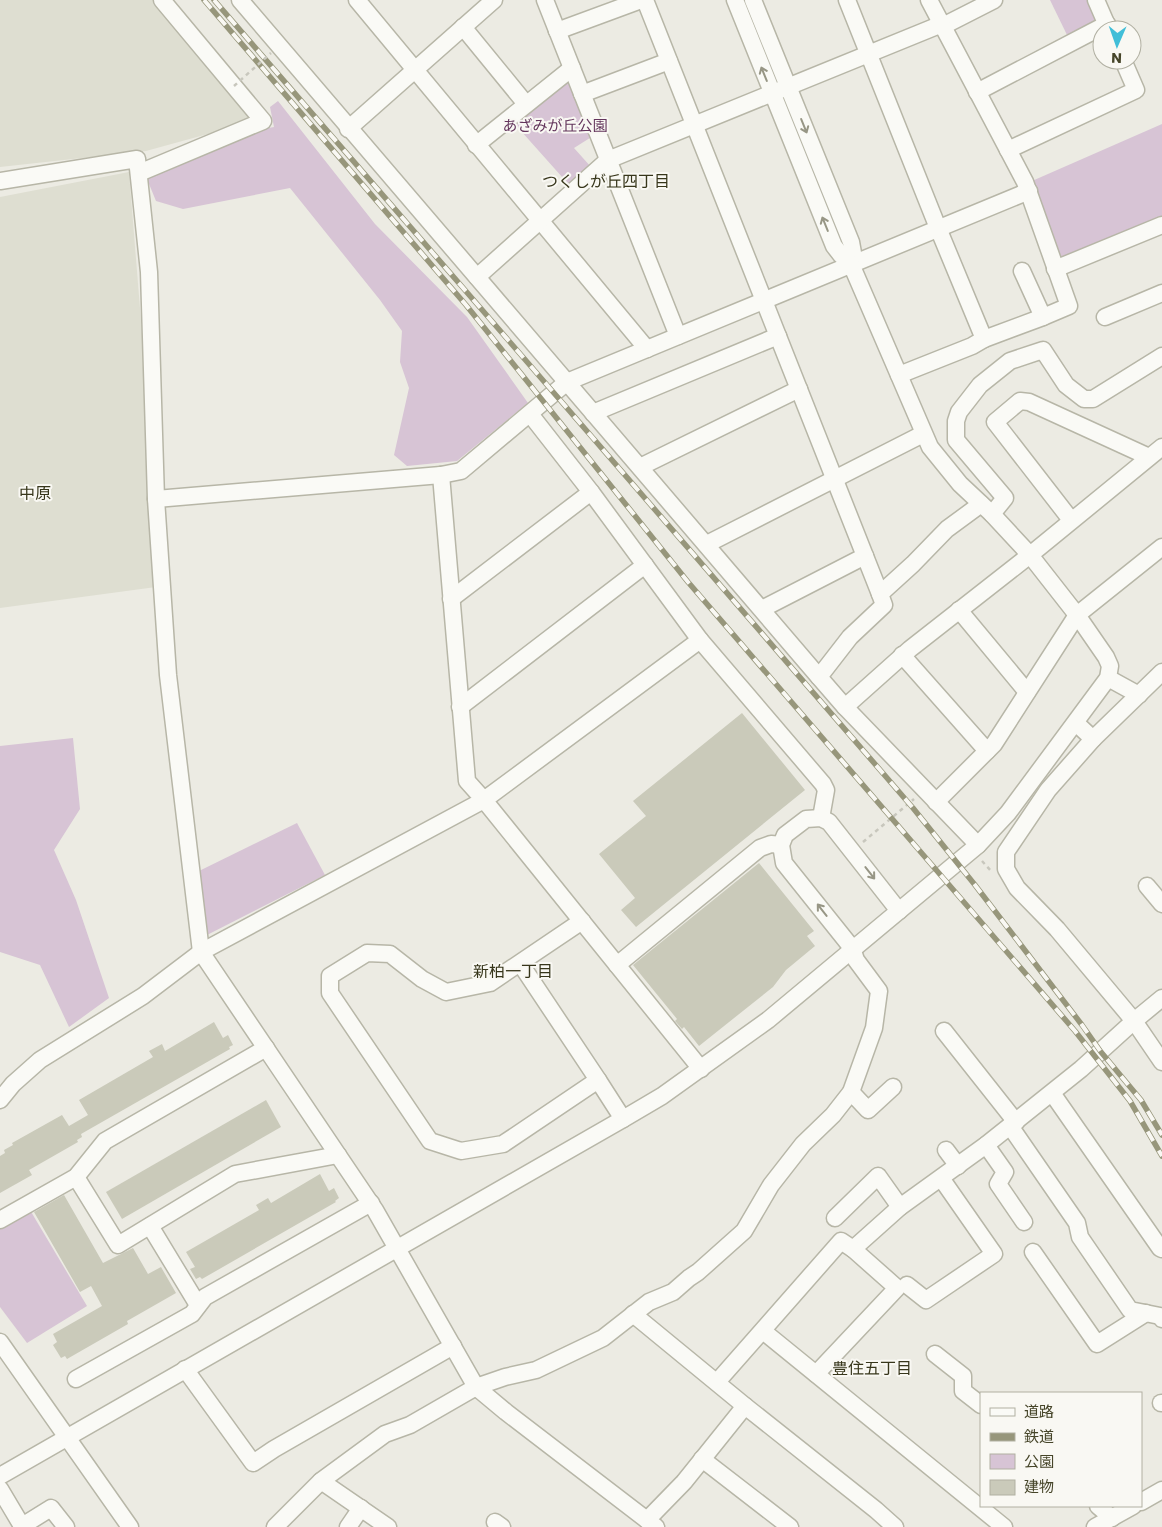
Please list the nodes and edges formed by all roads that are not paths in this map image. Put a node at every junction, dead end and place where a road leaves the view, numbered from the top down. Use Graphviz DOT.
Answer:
graph roads {
  1 [pos="162,0"];
  2 [pos="241,0"];
  3 [pos="494,0"];
  4 [pos="545,0"];
  5 [pos="641,0"];
  6 [pos="645,0"];
  7 [pos="734,0"];
  8 [pos="753,0"];
  9 [pos="847,0"];
  10 [pos="929,0"];
  11 [pos="994,0"];
  12 [pos="1096,0"];
  13 [pos="364,2"];
  14 [pos="1105,20"];
  15 [pos="943,25"];
  16 [pos="463,27"];
  17 [pos="557,31"];
  18 [pos="1092,35"];
  19 [pos="868,54"];
  20 [pos="669,61"];
  21 [pos="572,68"];
  22 [pos="415,70"];
  23 [pos="1127,70"];
  24 [pos="788,87"];
  25 [pos="977,92"];
  26 [pos="582,94"];
  27 [pos="771,94"];
  28 [pos="526,104"];
  29 [pos="694,125"];
  30 [pos="348,129"];
  31 [pos="476,145"];
  32 [pos="1008,150"];
  33 [pos="608,160"];
  34 [pos="139,173"];
  35 [pos="0,181"];
  36 [pos="1029,191"];
  37 [pos="540,221"];
  38 [pos="1162,225"];
  39 [pos="938,228"];
  40 [pos="851,264"];
  41 [pos="1055,269"];
  42 [pos="1022,271"];
  43 [pos="477,277"];
  44 [pos="1162,293"];
  45 [pos="764,300"];
  46 [pos="1043,317"];
  47 [pos="1105,317"];
  48 [pos="678,336"];
  49 [pos="778,336"];
  50 [pos="984,339"];
  51 [pos="647,350"];
  52 [pos="1162,356"];
  53 [pos="899,374"];
  54 [pos="566,382"];
  55 [pos="799,389"];
  56 [pos="593,413"];
  57 [pos="530,414"];
  58 [pos="923,434"];
  59 [pos="1162,447"];
  60 [pos="1149,458"];
  61 [pos="640,467"];
  62 [pos="441,475"];
  63 [pos="834,480"];
  64 [pos="591,492"];
  65 [pos="156,499"];
  66 [pos="986,509"];
  67 [pos="1071,520"];
  68 [pos="707,544"];
  69 [pos="1162,547"];
  70 [pos="1030,555"];
  71 [pos="865,556"];
  72 [pos="645,565"];
  73 [pos="880,594"];
  74 [pos="451,598"];
  75 [pos="762,609"];
  76 [pos="958,610"];
  77 [pos="1077,615"];
  78 [pos="700,640"];
  79 [pos="902,655"];
  80 [pos="1162,672"];
  81 [pos="819,677"];
  82 [pos="1108,678"];
  83 [pos="1027,692"];
  84 [pos="1139,695"];
  85 [pos="460,707"];
  86 [pos="845,707"];
  87 [pos="1076,722"];
  88 [pos="1093,739"];
  89 [pos="987,751"];
  90 [pos="930,796"];
  91 [pos="484,800"];
  92 [pos="821,818"];
  93 [pos="781,845"];
  94 [pos="978,845"];
  95 [pos="1147,886"];
  96 [pos="1162,904"];
  97 [pos="899,911"];
  98 [pos="582,921"];
  99 [pos="852,948"];
  100 [pos="201,952"];
  101 [pos="520,963"];
  102 [pos="617,965"];
  103 [pos="1162,998"];
  104 [pos="1134,1021"];
  105 [pos="944,1032"];
  106 [pos="266,1048"];
  107 [pos="1162,1062"];
  108 [pos="701,1069"];
  109 [pos="598,1080"];
  110 [pos="893,1087"];
  111 [pos="851,1092"];
  112 [pos="1052,1093"];
  113 [pos="0,1100"];
  114 [pos="623,1119"];
  115 [pos="1013,1124"];
  116 [pos="986,1145"];
  117 [pos="946,1150"];
  118 [pos="338,1155"];
  119 [pos="958,1166"];
  120 [pos="76,1177"];
  121 [pos="941,1178"];
  122 [pos="370,1203"];
  123 [pos="900,1207"];
  124 [pos="836,1218"];
  125 [pos="0,1220"];
  126 [pos="1024,1222"];
  127 [pos="150,1226"];
  128 [pos="397,1249"];
  129 [pos="1162,1249"];
  130 [pos="853,1250"];
  131 [pos="1033,1252"];
  132 [pos="907,1285"];
  133 [pos="198,1305"];
  134 [pos="1146,1313"];
  135 [pos="633,1314"];
  136 [pos="1162,1319"];
  137 [pos="763,1331"];
  138 [pos="453,1346"];
  139 [pos="2,1350"];
  140 [pos="935,1354"];
  141 [pos="185,1369"];
  142 [pos="816,1374"];
  143 [pos="76,1379"];
  144 [pos="717,1382"];
  145 [pos="476,1387"];
  146 [pos="980,1404"];
  147 [pos="745,1406"];
  148 [pos="66,1437"];
  149 [pos="702,1459"];
  150 [pos="0,1476"];
  151 [pos="321,1482"];
  152 [pos="0,1489"];
  153 [pos="1162,1490"];
  154 [pos="1142,1501"];
  155 [pos="1099,1507"];
  156 [pos="1131,1507"];
  157 [pos="361,1508"];
  158 [pos="1112,1518"];
  159 [pos="651,1524"];
  160 [pos="66,1527"];
  161 [pos="130,1527"];
  162 [pos="275,1527"];
  163 [pos="348,1527"];
  164 [pos="388,1527"];
  165 [pos="790,1527"];
  166 [pos="894,1527"];
  167 [pos="1004,1527"];
  168 [pos="1095,1527"];
  1 -- 34 [label="street"];
  2 -- 30 [label="street"];
  3 -- 16 [label="street"];
  4 -- 17 [label="street"];
  5 -- 17 [label="street"];
  6 -- 20 [label="street"];
  27 -- 7 [label="street, one-way"];
  8 -- 24 [label="street"];
  9 -- 19 [label="street"];
  10 -- 15 [label="street"];
  11 -- 15 [label="street"];
  12 -- 14 [label="street"];
  13 -- 22 [label="street"];
  15 -- 19 [label="street"];
  15 -- 25 [label="street"];
  16 -- 22 [label="street"];
  16 -- 28 [label="street"];
  17 -- 21 [label="street"];
  18 -- 25 [label="street"];
  19 -- 24 [label="street"];
  19 -- 39 [label="street"];
  20 -- 26 [label="street"];
  20 -- 29 [label="street"];
  21 -- 26 [label="street"];
  21 -- 28 [label="street"];
  22 -- 30 [label="street"];
  22 -- 31 [label="street"];
  23 -- 32 [label="street"];
  24 -- 27 [label="street"];
  24 -- 40 [label="street, one-way"];
  25 -- 32 [label="street"];
  26 -- 33 [label="street"];
  27 -- 29 [label="street"];
  40 -- 27 [label="street, one-way"];
  28 -- 31 [label="street"];
  29 -- 33 [label="street"];
  29 -- 45 [label="street"];
  30 -- 43 [label="street"];
  31 -- 37 [label="street"];
  32 -- 36 [label="street"];
  33 -- 37 [label="street"];
  33 -- 48 [label="street"];
  34 -- 35 [label="street"];
  34 -- 65 [label="street"];
  36 -- 39 [label="street"];
  36 -- 41 [label="street"];
  37 -- 43 [label="street"];
  37 -- 51 [label="street"];
  38 -- 41 [label="street"];
  39 -- 40 [label="street"];
  39 -- 50 [label="street"];
  40 -- 45 [label="street"];
  40 -- 53 [label="street"];
  41 -- 46 [label="street"];
  42 -- 46 [label="street"];
  43 -- 54 [label="street"];
  44 -- 47 [label="street"];
  45 -- 48 [label="street"];
  45 -- 49 [label="street"];
  46 -- 50 [label="street"];
  48 -- 51 [label="street"];
  49 -- 55 [label="street"];
  49 -- 56 [label="street"];
  50 -- 53 [label="street"];
  51 -- 54 [label="street"];
  52 -- 66 [label="street"];
  53 -- 58 [label="street"];
  54 -- 56 [label="street"];
  54 -- 57 [label="street"];
  55 -- 61 [label="street"];
  55 -- 63 [label="street"];
  56 -- 61 [label="street"];
  57 -- 62 [label="street"];
  57 -- 64 [label="street"];
  58 -- 63 [label="street"];
  58 -- 66 [label="street"];
  59 -- 60 [label="street"];
  60 -- 67 [label="street"];
  60 -- 67 [label="street"];
  61 -- 68 [label="street"];
  62 -- 65 [label="street"];
  62 -- 74 [label="street"];
  63 -- 68 [label="street"];
  63 -- 71 [label="street"];
  64 -- 72 [label="street"];
  64 -- 74 [label="street"];
  65 -- 100 [label="street"];
  66 -- 70 [label="street"];
  66 -- 73 [label="street"];
  67 -- 70 [label="street"];
  68 -- 75 [label="street"];
  69 -- 77 [label="street"];
  70 -- 76 [label="street"];
  70 -- 77 [label="street"];
  71 -- 73 [label="street"];
  71 -- 75 [label="street"];
  72 -- 78 [label="street"];
  72 -- 85 [label="street"];
  73 -- 81 [label="street"];
  74 -- 85 [label="street"];
  75 -- 81 [label="street"];
  76 -- 79 [label="street"];
  76 -- 83 [label="street"];
  77 -- 82 [label="street"];
  77 -- 83 [label="street"];
  78 -- 91 [label="street"];
  78 -- 92 [label="street"];
  79 -- 86 [label="street"];
  79 -- 89 [label="street"];
  80 -- 84 [label="street"];
  81 -- 86 [label="street"];
  82 -- 84 [label="street"];
  82 -- 87 [label="street"];
  83 -- 89 [label="street"];
  84 -- 88 [label="street"];
  85 -- 91 [label="street"];
  86 -- 90 [label="street"];
  87 -- 88 [label="street"];
  87 -- 94 [label="street"];
  88 -- 104 [label="street"];
  89 -- 90 [label="street"];
  90 -- 94 [label="street"];
  91 -- 98 [label="street"];
  91 -- 100 [label="street"];
  92 -- 93 [label="street"];
  92 -- 97 [label="street, one-way"];
  99 -- 93 [label="street, one-way"];
  93 -- 102 [label="street"];
  94 -- 97 [label="street"];
  95 -- 96 [label="street"];
  97 -- 99 [label="street"];
  98 -- 101 [label="street"];
  98 -- 102 [label="street"];
  99 -- 108 [label="street"];
  99 -- 111 [label="street"];
  100 -- 106 [label="street"];
  100 -- 113 [label="street"];
  101 -- 109 [label="street"];
  101 -- 109 [label="street"];
  102 -- 108 [label="street"];
  103 -- 104 [label="street"];
  104 -- 107 [label="street"];
  104 -- 112 [label="street"];
  105 -- 115 [label="street"];
  106 -- 118 [label="street"];
  106 -- 120 [label="street"];
  108 -- 114 [label="street"];
  109 -- 114 [label="street"];
  110 -- 111 [label="street"];
  111 -- 135 [label="street"];
  112 -- 115 [label="street"];
  112 -- 129 [label="street"];
  114 -- 128 [label="street"];
  115 -- 116 [label="street"];
  115 -- 134 [label="street"];
  116 -- 119 [label="street"];
  116 -- 126 [label="street"];
  117 -- 119 [label="street"];
  118 -- 122 [label="street"];
  118 -- 127 [label="street"];
  119 -- 121 [label="street"];
  120 -- 125 [label="street"];
  120 -- 127 [label="street"];
  121 -- 123 [label="street"];
  121 -- 132 [label="street"];
  122 -- 128 [label="street"];
  122 -- 133 [label="street"];
  123 -- 124 [label="street"];
  123 -- 130 [label="street"];
  127 -- 133 [label="street"];
  128 -- 138 [label="street"];
  128 -- 141 [label="street"];
  130 -- 137 [label="street"];
  130 -- 142 [label="street"];
  131 -- 134 [label="street"];
  133 -- 143 [label="street"];
  134 -- 136 [label="street"];
  135 -- 144 [label="street"];
  135 -- 145 [label="street"];
  137 -- 142 [label="street"];
  137 -- 144 [label="street"];
  138 -- 141 [label="street"];
  138 -- 145 [label="street"];
  139 -- 148 [label="street"];
  140 -- 146 [label="street"];
  141 -- 148 [label="street"];
  142 -- 167 [label="street"];
  144 -- 147 [label="street"];
  145 -- 151 [label="street"];
  145 -- 159 [label="street"];
  147 -- 149 [label="street"];
  147 -- 166 [label="street"];
  148 -- 150 [label="street"];
  148 -- 161 [label="street"];
  149 -- 159 [label="street"];
  149 -- 165 [label="street"];
  151 -- 157 [label="street"];
  151 -- 162 [label="street"];
  152 -- 160 [label="street"];
  153 -- 154 [label="street"];
  155 -- 158 [label="street"];
  156 -- 158 [label="street"];
  157 -- 163 [label="street"];
  157 -- 164 [label="street"];
  158 -- 168 [label="street"];
}
